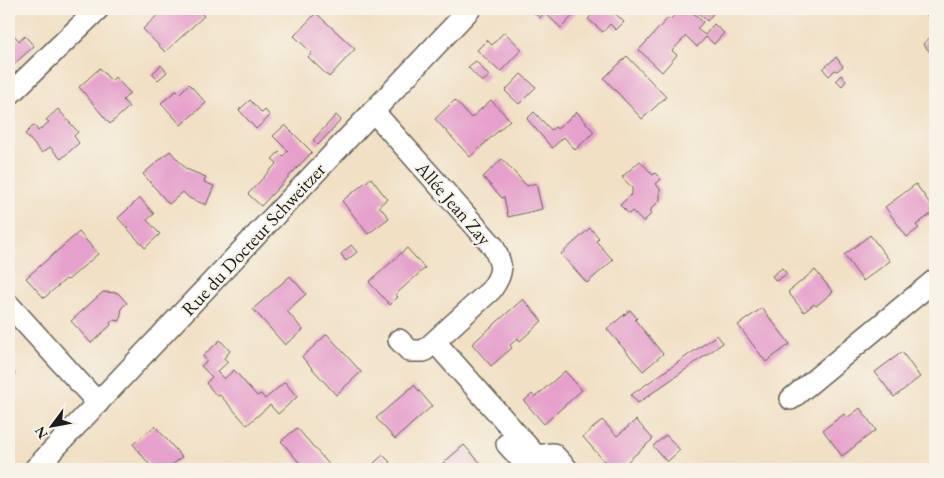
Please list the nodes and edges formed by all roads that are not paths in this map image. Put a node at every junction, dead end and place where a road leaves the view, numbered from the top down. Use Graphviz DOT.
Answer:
graph roads {
  1 [pos="98,9"];
  2 [pos="470,9"];
  3 [pos="11,90"];
  4 [pos="373,111"];
  5 [pos="935,280"];
  6 [pos="9,305"];
  7 [pos="399,340"];
  8 [pos="429,347"];
  9 [pos="791,399"];
  10 [pos="98,403"];
  11 [pos="529,463"];
  12 [pos="36,469"];
  13 [pos="567,469"];
  1 -- 3 [label="street"];
  2 -- 4 [label="street, Rue du Docteur Schweitzer"];
  4 -- 8 [label="street, Allée Jean Zay"];
  4 -- 10 [label="street, Rue du Docteur Schweitzer"];
  5 -- 9 [label="street"];
  6 -- 10 [label="street"];
  7 -- 8 [label="street"];
  8 -- 11 [label="street"];
  10 -- 12 [label="street, Rue du Docteur Schweitzer"];
  11 -- 13 [label="street"];
}
